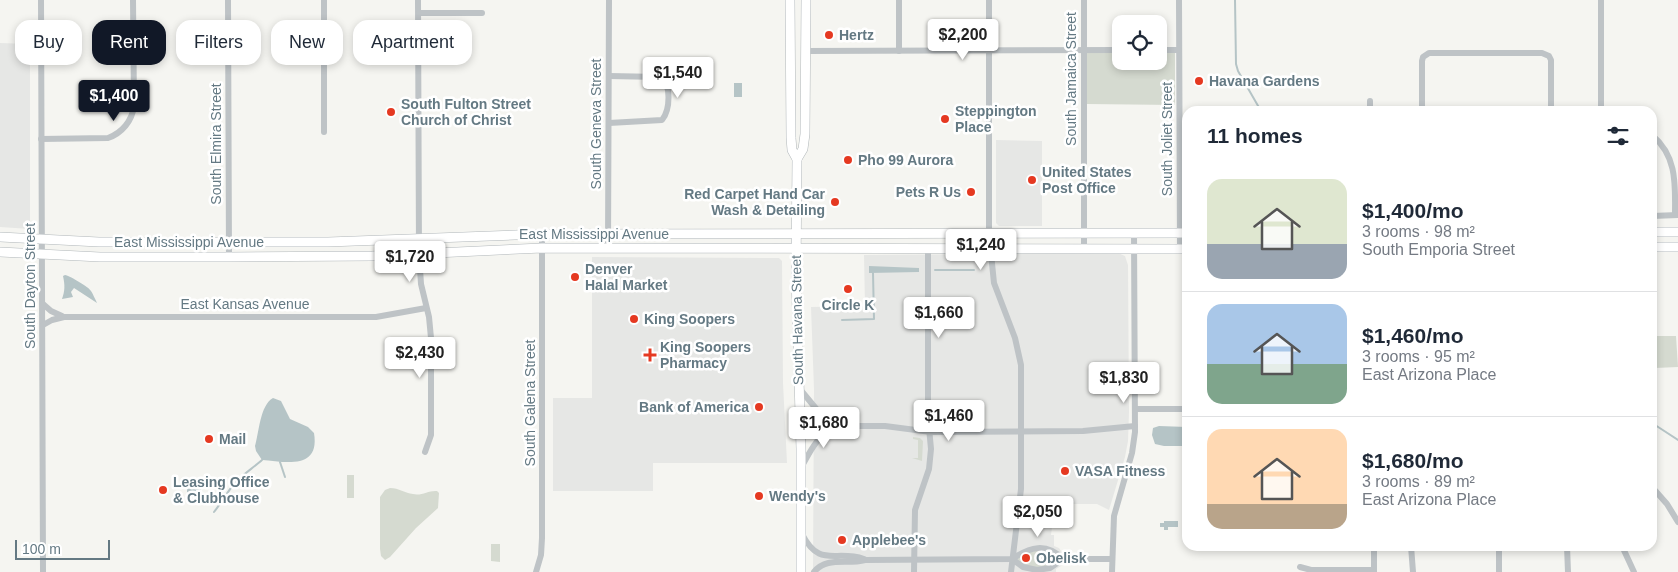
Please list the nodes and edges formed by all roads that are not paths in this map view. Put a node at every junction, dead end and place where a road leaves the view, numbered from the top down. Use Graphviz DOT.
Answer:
graph roads {
  1 [pos="41,0"];
  2 [pos="133,0"];
  3 [pos="228,0"];
  4 [pos="324,0"];
  5 [pos="418,0"];
  6 [pos="609,0"];
  7 [pos="790,0"];
  8 [pos="806,0"];
  9 [pos="898,0"];
  10 [pos="989,0"];
  11 [pos="1084,0"];
  12 [pos="1179,0"];
  13 [pos="1601,0"];
  14 [pos="418,13"];
  15 [pos="482,13"];
  16 [pos="790,35"];
  17 [pos="899,50"];
  18 [pos="1084,50"];
  19 [pos="1112,50"];
  20 [pos="1167,50"];
  21 [pos="1179,50"];
  22 [pos="806,51"];
  23 [pos="989,51"];
  24 [pos="790,59"];
  25 [pos="609,76"];
  26 [pos="806,80"];
  27 [pos="1370,101"];
  28 [pos="1370,106"];
  29 [pos="1422,106"];
  30 [pos="1552,106"];
  31 [pos="1601,106"];
  32 [pos="609,124"];
  33 [pos="324,132"];
  34 [pos="41,139"];
  35 [pos="1657,139"];
  36 [pos="797,159"];
  37 [pos="1182,187"];
  38 [pos="1657,216"];
  39 [pos="1676,216"];
  40 [pos="1657,232"];
  41 [pos="1678,232"];
  42 [pos="608,233"];
  43 [pos="796,233"];
  44 [pos="1084,233"];
  45 [pos="1134,233"];
  46 [pos="1182,233"];
  47 [pos="542,234"];
  48 [pos="989,234"];
  49 [pos="0,237"];
  50 [pos="419,239"];
  51 [pos="43,240"];
  52 [pos="229,242"];
  53 [pos="1657,247"];
  54 [pos="1678,247"];
  55 [pos="542,248"];
  56 [pos="608,248"];
  57 [pos="796,248"];
  58 [pos="928,249"];
  59 [pos="991,249"];
  60 [pos="1084,249"];
  61 [pos="1134,249"];
  62 [pos="1182,249"];
  63 [pos="0,252"];
  64 [pos="419,254"];
  65 [pos="43,255"];
  66 [pos="229,257"];
  67 [pos="43,304"];
  68 [pos="426,308"];
  69 [pos="64,317"];
  70 [pos="43,325"];
  71 [pos="798,387"];
  72 [pos="1135,409"];
  73 [pos="1182,409"];
  74 [pos="800,426"];
  75 [pos="845,426"];
  76 [pos="1135,426"];
  77 [pos="1021,431"];
  78 [pos="931,432"];
  79 [pos="425,452"];
  80 [pos="801,468"];
  81 [pos="1657,493"];
  82 [pos="1678,522"];
  83 [pos="801,531"];
  84 [pos="1374,551"];
  85 [pos="1411,551"];
  86 [pos="1499,551"];
  87 [pos="1567,551"];
  88 [pos="1624,551"];
  89 [pos="914,559"];
  90 [pos="1012,559"];
  91 [pos="1063,559"];
  92 [pos="1112,559"];
  93 [pos="865,560"];
  94 [pos="1300,567"];
  95 [pos="1374,571"];
  96 [pos="43,572"];
  97 [pos="536,572"];
  98 [pos="801,572"];
  99 [pos="814,572"];
  100 [pos="914,572"];
  101 [pos="1011,572"];
  102 [pos="1112,572"];
  103 [pos="1413,572"];
  104 [pos="1498,572"];
  105 [pos="1568,572"];
  106 [pos="1634,572"];
  1 -- 34 [label="street, South Dayton Street"];
  2 -- 34 [label="street"];
  3 -- 52 [label="street, South Elmira Street"];
  4 -- 33 [label="street"];
  5 -- 14 [label="street"];
  6 -- 25 [label="street, South Geneva Street"];
  7 -- 16 [label="main road, South Havana Street"];
  8 -- 22 [label="main road, South Havana Street"];
  9 -- 17 [label="street"];
  10 -- 23 [label="street"];
  11 -- 18 [label="street, South Jamaica Street"];
  12 -- 21 [label="street, South Joliet Street"];
  13 -- 31 [label="street"];
  14 -- 15 [label="street"];
  14 -- 50 [label="street"];
  16 -- 22 [label="main road"];
  16 -- 24 [label="main road, South Havana Street"];
  17 -- 22 [label="street"];
  17 -- 23 [label="street"];
  18 -- 19 [label="street"];
  18 -- 23 [label="street"];
  18 -- 44 [label="street, South Jamaica Street"];
  20 -- 21 [label="street"];
  21 -- 37 [label="street, South Joliet Street"];
  22 -- 26 [label="main road, South Havana Street"];
  23 -- 48 [label="street"];
  24 -- 26 [label="main road"];
  24 -- 36 [label="main road, South Havana Street"];
  25 -- 32 [label="street, South Geneva Street"];
  25 -- 32 [label="street"];
  26 -- 36 [label="main road, South Havana Street"];
  27 -- 28 [label="street"];
  29 -- 30 [label="street"];
  32 -- 42 [label="street, South Geneva Street"];
  34 -- 51 [label="street, South Dayton Street"];
  35 -- 39 [label="street"];
  36 -- 43 [label="main road, South Havana Street"];
  38 -- 39 [label="street"];
  40 -- 41 [label="main road"];
  42 -- 43 [label="main road, East Mississippi Avenue"];
  42 -- 47 [label="main road, East Mississippi Avenue"];
  42 -- 56 [label="street, South Geneva Street"];
  43 -- 48 [label="main road, East Mississippi Avenue"];
  43 -- 57 [label="main road, South Havana Street"];
  44 -- 45 [label="main road, East Mississippi Avenue"];
  44 -- 48 [label="main road, East Mississippi Avenue"];
  44 -- 60 [label="street, South Jamaica Street"];
  45 -- 46 [label="main road, East Mississippi Avenue"];
  45 -- 61 [label="street"];
  47 -- 50 [label="main road, East Mississippi Avenue"];
  47 -- 55 [label="street, South Galena Street"];
  48 -- 59 [label="street"];
  49 -- 51 [label="main road, East Mississippi Avenue"];
  50 -- 52 [label="main road, East Mississippi Avenue"];
  50 -- 64 [label="street"];
  51 -- 52 [label="main road, East Mississippi Avenue"];
  51 -- 65 [label="street, South Dayton Street"];
  52 -- 66 [label="street, South Elmira Street"];
  53 -- 54 [label="main road"];
  55 -- 56 [label="main road, East Mississippi Avenue"];
  55 -- 64 [label="main road, East Mississippi Avenue"];
  55 -- 97 [label="street, South Galena Street"];
  56 -- 57 [label="main road, East Mississippi Avenue"];
  57 -- 58 [label="main road, East Mississippi Avenue"];
  57 -- 71 [label="main road, South Havana Street"];
  58 -- 59 [label="main road, East Mississippi Avenue"];
  58 -- 78 [label="street"];
  59 -- 60 [label="main road, East Mississippi Avenue"];
  59 -- 77 [label="street"];
  60 -- 61 [label="main road, East Mississippi Avenue"];
  61 -- 62 [label="main road, East Mississippi Avenue"];
  61 -- 72 [label="street"];
  63 -- 65 [label="main road, East Mississippi Avenue"];
  64 -- 66 [label="main road, East Mississippi Avenue"];
  64 -- 68 [label="street"];
  65 -- 66 [label="main road, East Mississippi Avenue"];
  65 -- 67 [label="street, South Dayton Street"];
  67 -- 69 [label="street"];
  67 -- 70 [label="street, South Dayton Street"];
  68 -- 69 [label="street, East Kansas Avenue"];
  68 -- 79 [label="street"];
  69 -- 70 [label="street, East Kansas Avenue"];
  70 -- 96 [label="street, South Dayton Street"];
  71 -- 74 [label="main road, South Havana Street"];
  71 -- 75 [label="street"];
  72 -- 73 [label="street"];
  72 -- 76 [label="street"];
  74 -- 75 [label="street"];
  74 -- 80 [label="main road, South Havana Street"];
  75 -- 78 [label="street"];
  75 -- 80 [label="street"];
  76 -- 77 [label="street"];
  76 -- 92 [label="street"];
  77 -- 78 [label="street"];
  77 -- 90 [label="street"];
  78 -- 89 [label="street"];
  80 -- 83 [label="main road, South Havana Street"];
  81 -- 82 [label="street"];
  83 -- 93 [label="street"];
  83 -- 98 [label="main road, South Havana Street"];
  84 -- 95 [label="street"];
  85 -- 103 [label="street"];
  86 -- 104 [label="street"];
  87 -- 105 [label="street"];
  88 -- 106 [label="street"];
  89 -- 90 [label="street"];
  89 -- 93 [label="street"];
  89 -- 100 [label="street"];
  90 -- 91 [label="street"];
  90 -- 91 [label="street"];
  90 -- 101 [label="street"];
  91 -- 92 [label="street"];
  92 -- 102 [label="street"];
  93 -- 99 [label="street"];
  94 -- 95 [label="street"];
}
